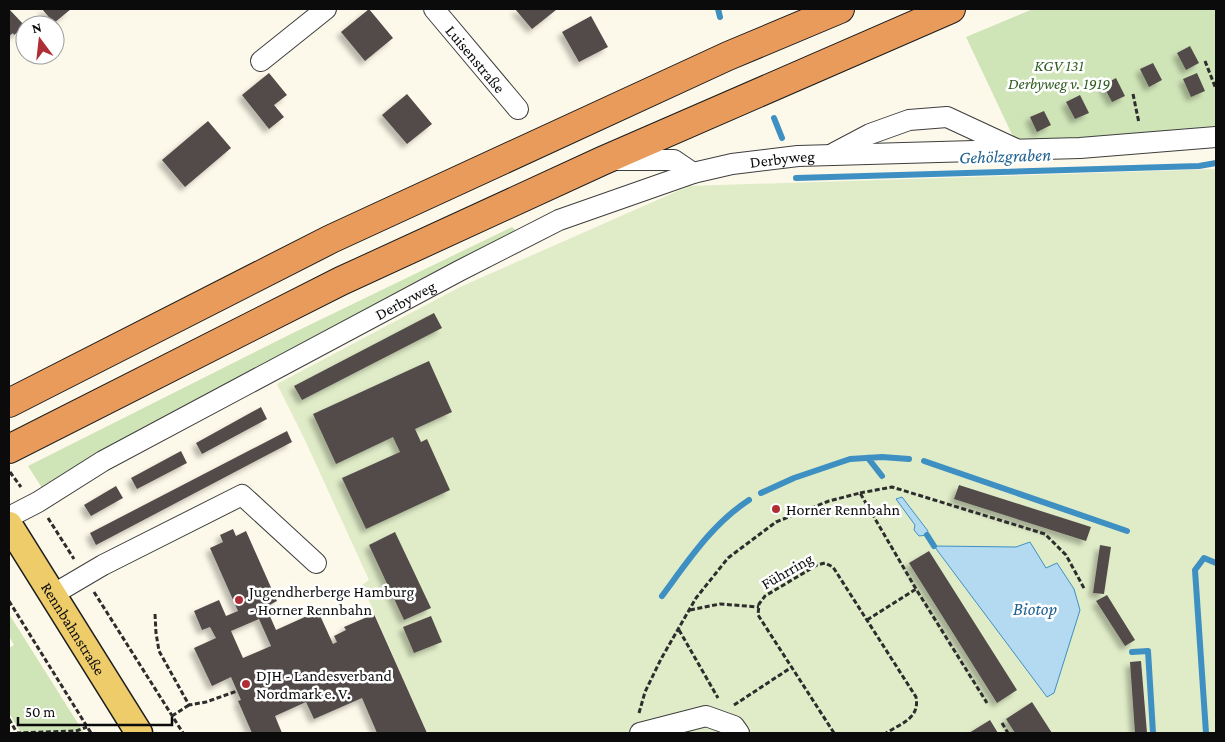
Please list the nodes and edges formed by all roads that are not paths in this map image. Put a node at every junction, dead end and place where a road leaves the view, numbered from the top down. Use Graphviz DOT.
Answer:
graph roads {
  1 [pos="326,9"];
  2 [pos="434,9"];
  3 [pos="840,9"];
  4 [pos="951,9"];
  5 [pos="261,61"];
  6 [pos="518,109"];
  7 [pos="1216,137"];
  8 [pos="1020,150"];
  9 [pos="830,155"];
  10 [pos="602,160"];
  11 [pos="692,173"];
  12 [pos="9,402"];
  13 [pos="9,448"];
  14 [pos="9,517"];
  15 [pos="9,525"];
  16 [pos="316,563"];
  17 [pos="52,595"];
  18 [pos="733,723"];
  19 [pos="639,725"];
  20 [pos="139,733"];
  1 -- 5 [label="street"];
  2 -- 6 [label="street, Luisenstraße"];
  3 -- 12 [label="highway"];
  4 -- 10 [label="highway"];
  7 -- 8 [label="street, Derbyweg"];
  8 -- 9 [label="street, Derbyweg"];
  8 -- 9 [label="street, Derbyweg"];
  9 -- 11 [label="street, Derbyweg"];
  10 -- 11 [label="street"];
  10 -- 13 [label="highway"];
  11 -- 14 [label="street, Derbyweg"];
  15 -- 17 [label="main road, Rennbahnstraße"];
  16 -- 17 [label="street"];
  17 -- 20 [label="main road, Rennbahnstraße"];
  18 -- 19 [label="street"];
}
